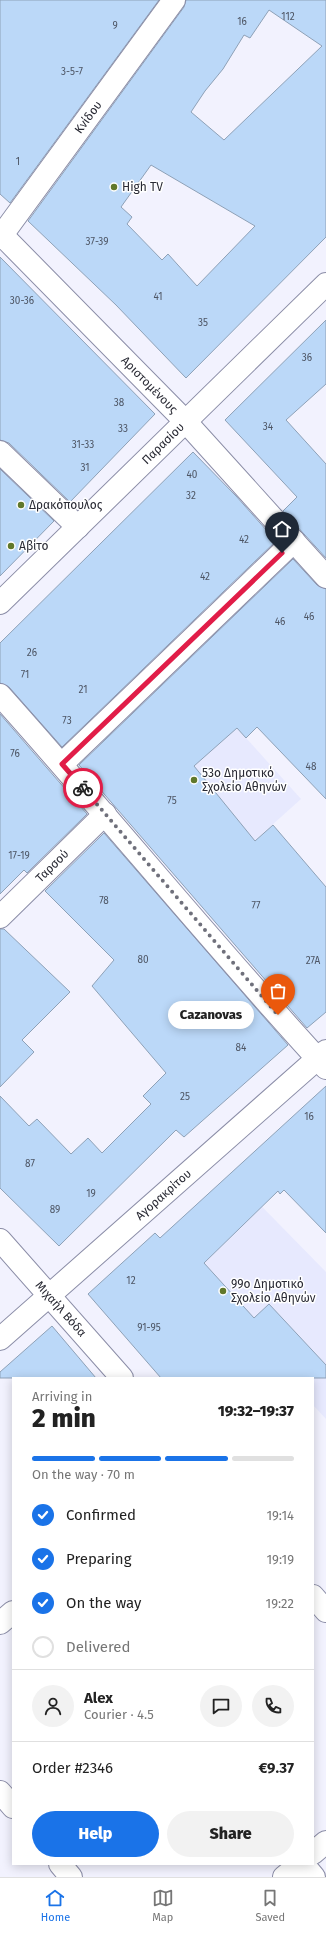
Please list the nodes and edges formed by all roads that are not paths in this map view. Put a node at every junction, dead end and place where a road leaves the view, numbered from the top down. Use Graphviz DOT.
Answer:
graph roads {
  1 [pos="174,0"];
  2 [pos="1,234"];
  3 [pos="326,284"];
  4 [pos="186,422"];
  5 [pos="0,452"];
  6 [pos="78,527"];
  7 [pos="294,541"];
  8 [pos="326,577"];
  9 [pos="0,603"];
  10 [pos="0,695"];
  11 [pos="62,764"];
  12 [pos="105,814"];
  13 [pos="0,917"];
  14 [pos="323,1059"];
  15 [pos="0,1240"];
  16 [pos="50,1295"];
  17 [pos="0,1339"];
  18 [pos="121,1377"];
  19 [pos="314,1597"];
  20 [pos="326,1611"];
  21 [pos="12,1613"];
  22 [pos="0,1623"];
  23 [pos="0,1792"];
  24 [pos="12,1807"];
  25 [pos="326,1842"];
  26 [pos="314,1852"];
  27 [pos="61,1865"];
  28 [pos="300,1865"];
  29 [pos="302,1865"];
  30 [pos="71,1877"];
  31 [pos="284,1877"];
  32 [pos="314,1877"];
  1 -- 2 [label="street, Κνίδου"];
  2 -- 4 [label="street, Αριστομένους"];
  3 -- 4 [label="street, Παρασίου"];
  4 -- 6 [label="street, Παρασίου"];
  4 -- 7 [label="street, Αριστομένους"];
  5 -- 6 [label="street"];
  6 -- 9 [label="street, Παρασίου"];
  7 -- 8 [label="street, Αριστομένους"];
  7 -- 11 [label="street"];
  10 -- 11 [label="street"];
  11 -- 12 [label="street"];
  12 -- 13 [label="street, Ταρσού"];
  12 -- 14 [label="street"];
  14 -- 16 [label="street, Αγορακρίτου"];
  15 -- 16 [label="street, Μιχαήλ Βόδα"];
  16 -- 17 [label="street, Αγορακρίτου"];
  16 -- 18 [label="street, Μιχαήλ Βόδα"];
  19 -- 20 [label="street"];
  21 -- 22 [label="street"];
  23 -- 24 [label="street"];
  25 -- 26 [label="street"];
  27 -- 30 [label="street"];
  28 -- 31 [label="street"];
  29 -- 32 [label="street"];
}
